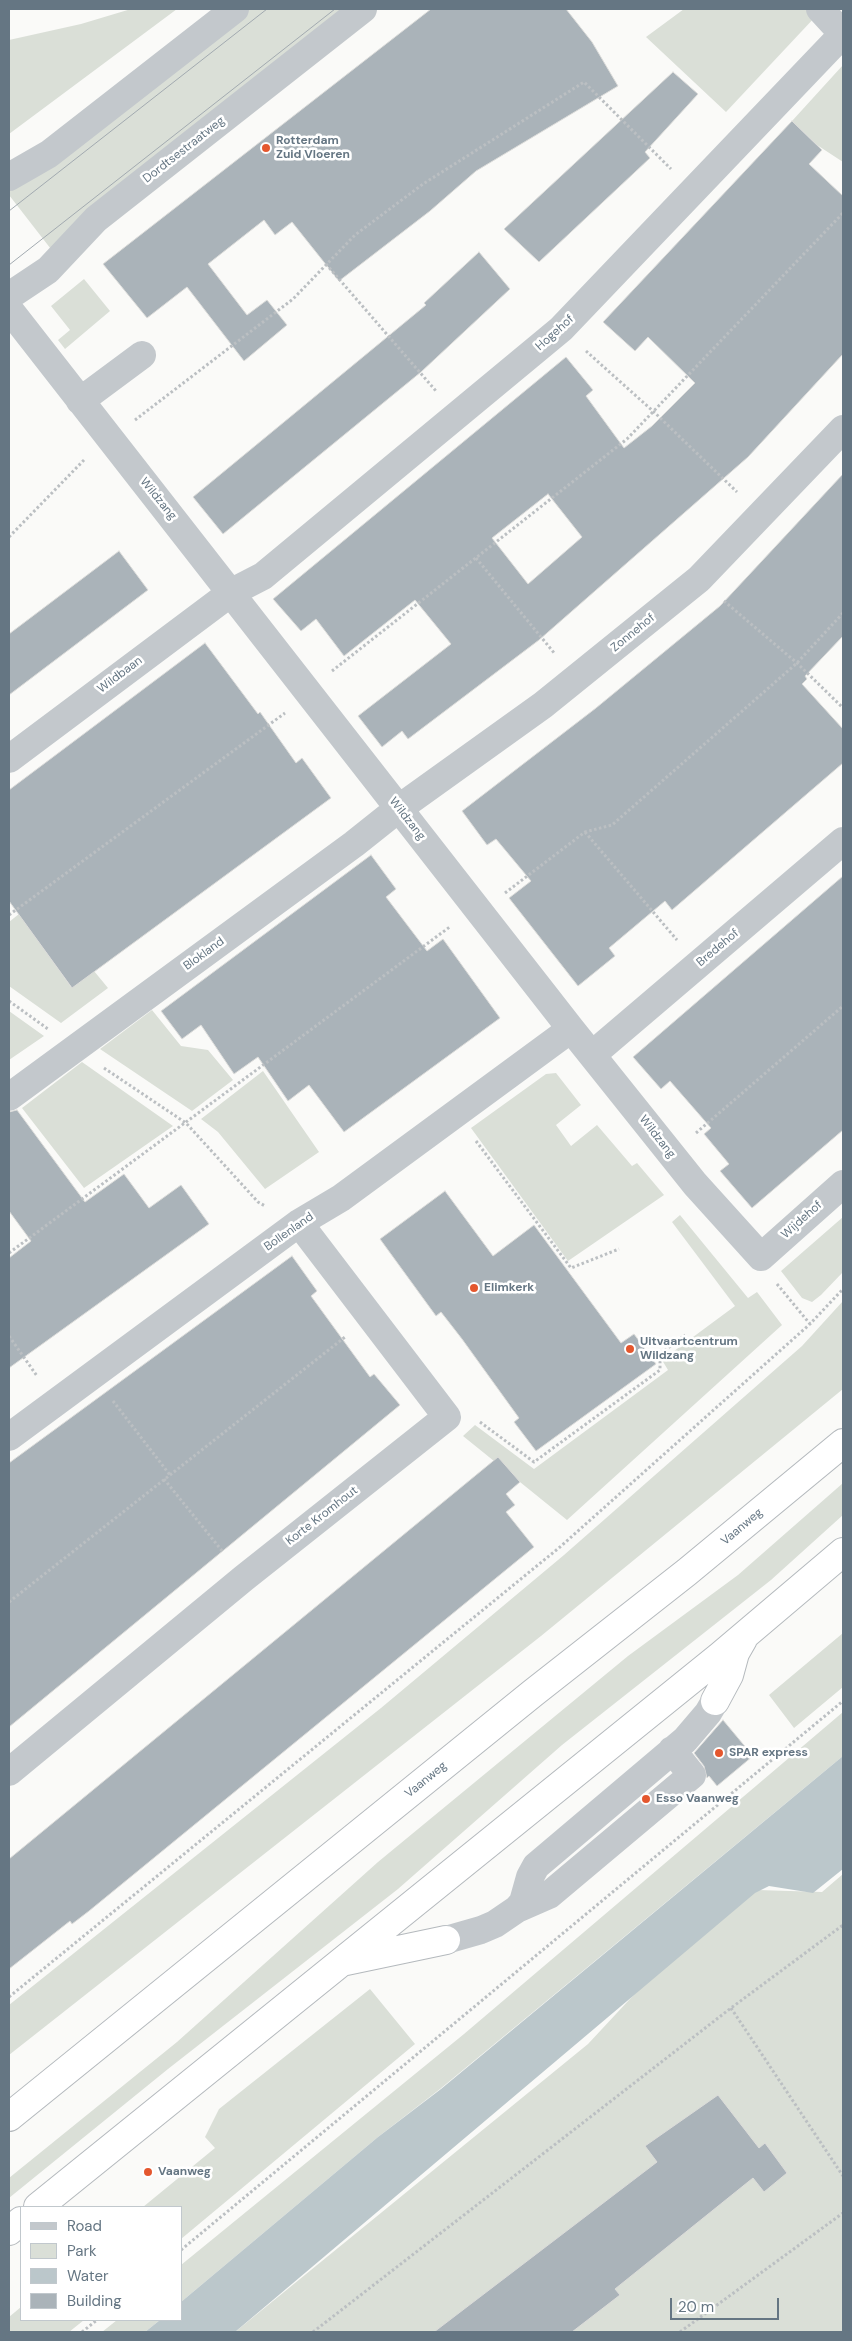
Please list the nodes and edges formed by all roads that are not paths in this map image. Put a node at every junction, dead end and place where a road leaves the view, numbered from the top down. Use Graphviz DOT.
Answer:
graph roads {
  1 [pos="235,9"];
  2 [pos="364,9"];
  3 [pos="820,9"];
  4 [pos="843,34"];
  5 [pos="9,177"];
  6 [pos="9,296"];
  7 [pos="9,309"];
  8 [pos="142,355"];
  9 [pos="80,402"];
  10 [pos="843,429"];
  11 [pos="232,592"];
  12 [pos="9,759"];
  13 [pos="398,809"];
  14 [pos="843,841"];
  15 [pos="571,1029"];
  16 [pos="593,1054"];
  17 [pos="9,1097"];
  18 [pos="843,1184"];
  19 [pos="299,1223"];
  20 [pos="761,1257"];
  21 [pos="9,1437"];
  22 [pos="843,1443"];
  23 [pos="843,1552"];
  24 [pos="751,1630"];
  25 [pos="716,1701"];
  26 [pos="9,1772"];
  27 [pos="446,1940"];
  28 [pos="342,1962"];
  29 [pos="9,2117"];
  30 [pos="39,2206"];
  31 [pos="20,2222"];
  32 [pos="9,2231"];
  1 -- 5 [label="street"];
  2 -- 6 [label="street, Dordtsestraatweg"];
  3 -- 4 [label="street"];
  4 -- 11 [label="street, Hogehof"];
  7 -- 9 [label="street, Wildzang"];
  8 -- 9 [label="street"];
  9 -- 11 [label="street, Wildzang"];
  10 -- 13 [label="street, Zonnehof"];
  11 -- 12 [label="street, Wildbaan"];
  11 -- 13 [label="street, Wildzang"];
  13 -- 15 [label="street, Wildzang"];
  13 -- 17 [label="street, Blokland"];
  14 -- 16 [label="street, Bredehof"];
  15 -- 16 [label="street, Wildzang"];
  15 -- 19 [label="street, Bollenland"];
  16 -- 20 [label="street, Wildzang"];
  18 -- 20 [label="street, Wijdehof"];
  19 -- 21 [label="street, Bollenland"];
  19 -- 26 [label="street, Korte Kromhout"];
  22 -- 29 [label="highway, Vaanweg"];
  23 -- 24 [label="highway"];
  24 -- 25 [label="highway"];
  24 -- 28 [label="highway"];
  25 -- 27 [label="street"];
  27 -- 28 [label="highway"];
  28 -- 30 [label="highway"];
  31 -- 32 [label="highway"];
}
